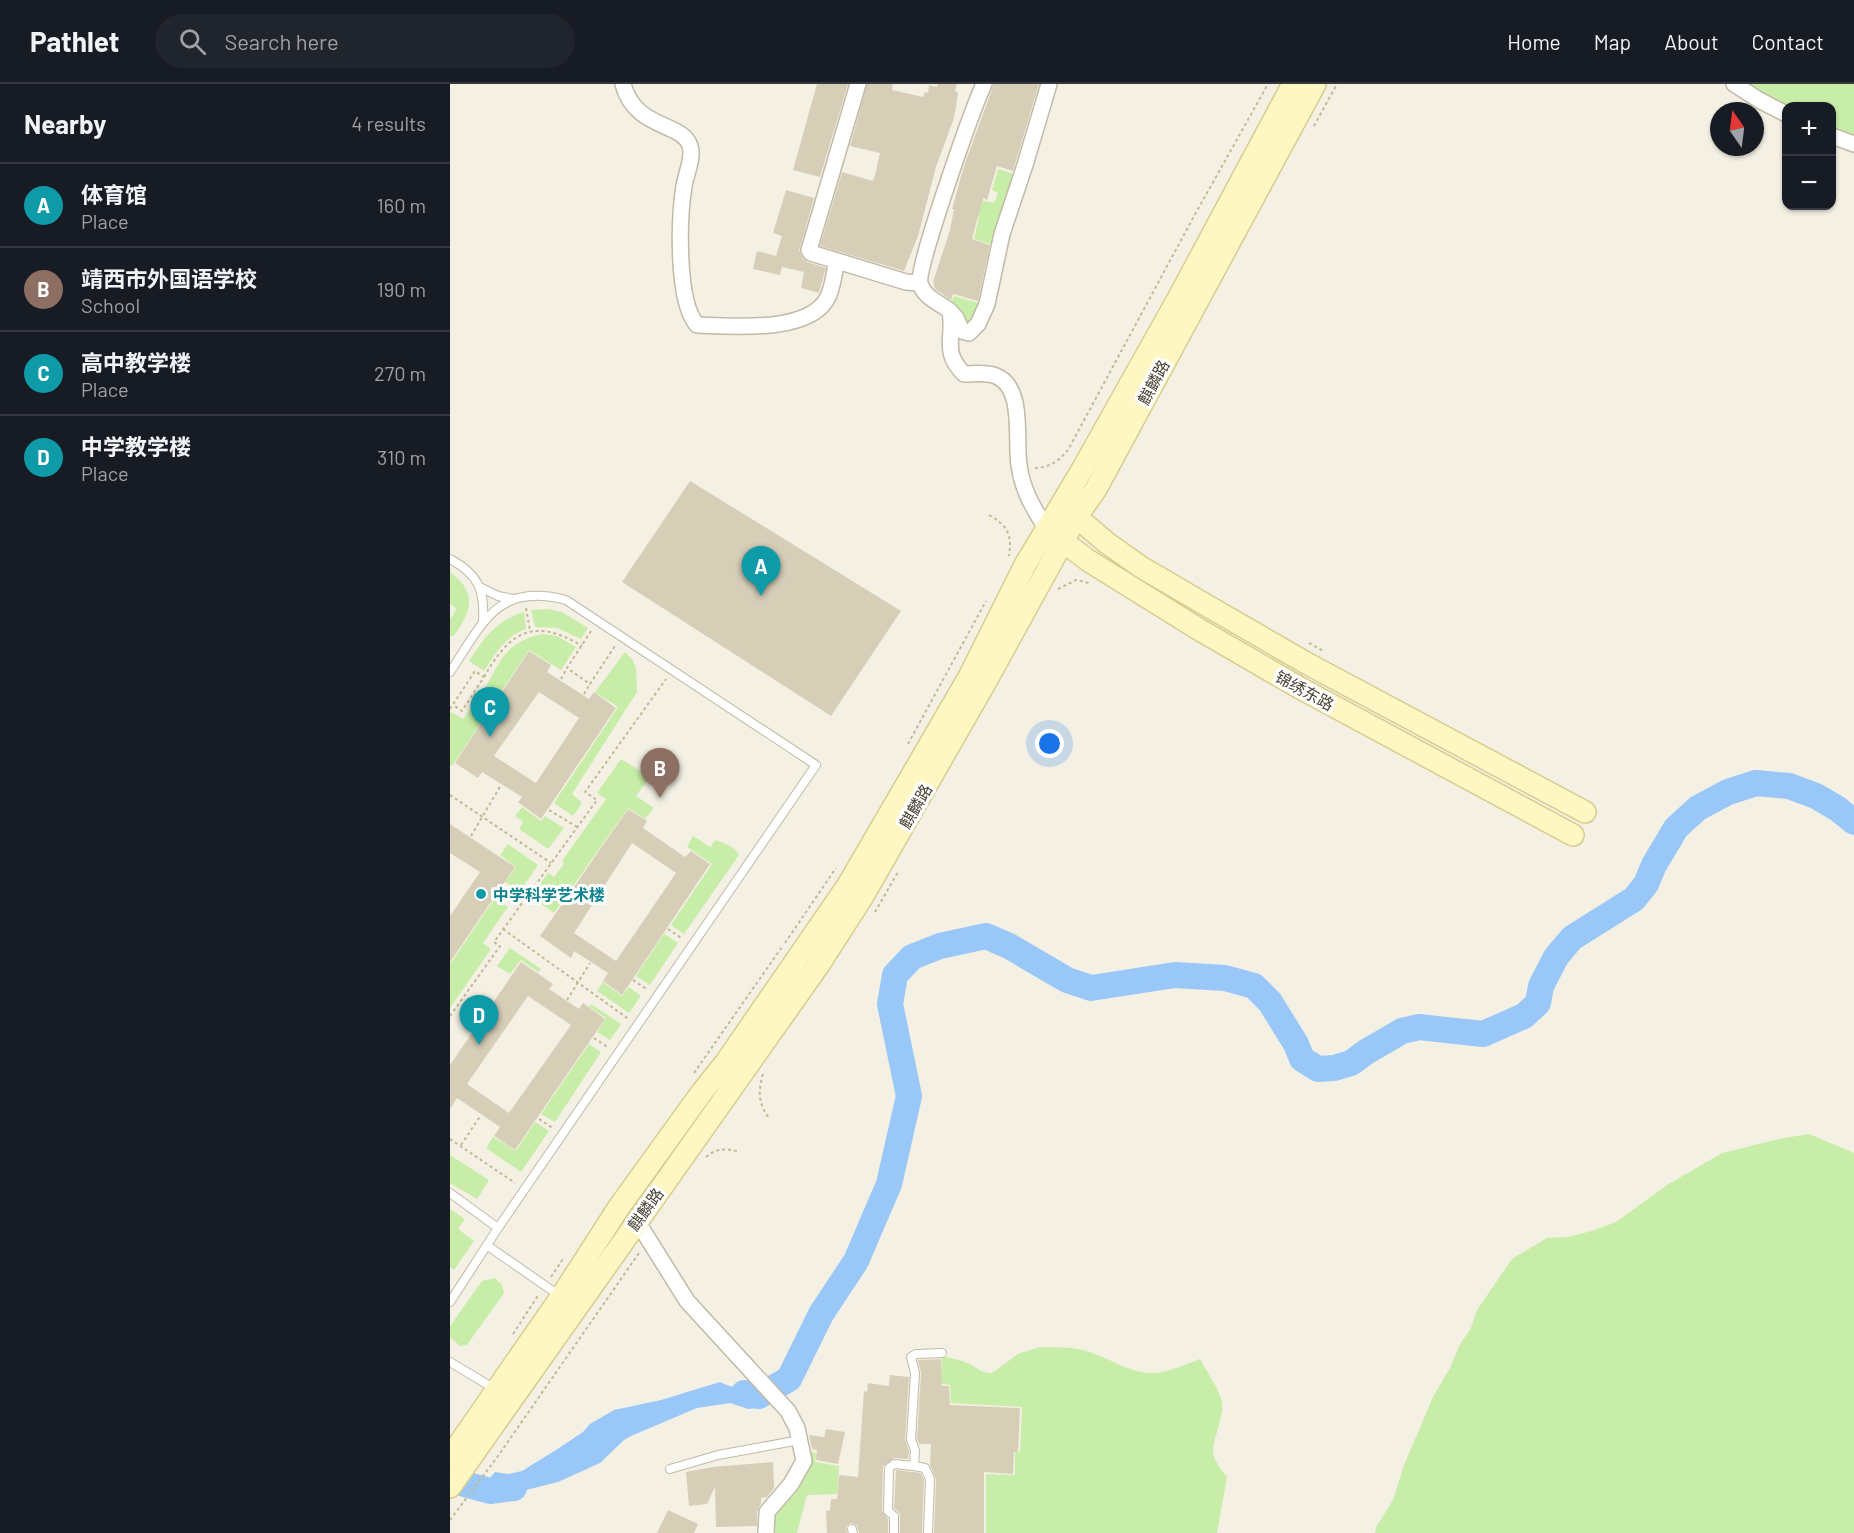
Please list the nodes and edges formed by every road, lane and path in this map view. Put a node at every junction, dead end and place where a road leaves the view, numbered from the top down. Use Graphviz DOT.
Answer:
graph roads {
  1 [pos="623,84"];
  2 [pos="858,84"];
  3 [pos="982,84"];
  4 [pos="1049,84"];
  5 [pos="1268,84"];
  6 [pos="1293,84"];
  7 [pos="1315,84"];
  8 [pos="1337,84"];
  9 [pos="1734,84"];
  10 [pos="1782,112"];
  11 [pos="1314,126"];
  12 [pos="1836,137"];
  13 [pos="1854,144"];
  14 [pos="837,261"];
  15 [pos="920,283"];
  16 [pos="950,311"];
  17 [pos="1018,464"];
  18 [pos="1069,511"];
  19 [pos="989,515"];
  20 [pos="1046,528"];
  21 [pos="1064,543"];
  22 [pos="1009,557"];
  23 [pos="450,559"];
  24 [pos="1093,584"];
  25 [pos="482,588"];
  26 [pos="1056,590"];
  27 [pos="524,596"];
  28 [pos="513,599"];
  29 [pos="987,599"];
  30 [pos="597,621"];
  31 [pos="483,623"];
  32 [pos="530,631"];
  33 [pos="621,636"];
  34 [pos="1308,642"];
  35 [pos="582,646"];
  36 [pos="1329,654"];
  37 [pos="567,668"];
  38 [pos="672,669"];
  39 [pos="450,672"];
  40 [pos="484,677"];
  41 [pos="561,680"];
  42 [pos="591,684"];
  43 [pos="473,693"];
  44 [pos="584,694"];
  45 [pos="453,705"];
  46 [pos="492,706"];
  47 [pos="450,709"];
  48 [pos="904,751"];
  49 [pos="501,785"];
  50 [pos="450,795"];
  51 [pos="549,810"];
  52 [pos="1585,812"];
  53 [pos="483,817"];
  54 [pos="577,827"];
  55 [pos="1573,835"];
  56 [pos="471,837"];
  57 [pos="551,862"];
  58 [pos="837,867"];
  59 [pos="899,871"];
  60 [pos="500,890"];
  61 [pos="520,905"];
  62 [pos="875,911"];
  63 [pos="503,929"];
  64 [pos="668,929"];
  65 [pos="692,945"];
  66 [pos="590,963"];
  67 [pos="633,980"];
  68 [pos="578,983"];
  69 [pos="657,996"];
  70 [pos="567,1000"];
  71 [pos="450,1016"];
  72 [pos="637,1025"];
  73 [pos="594,1038"];
  74 [pos="618,1053"];
  75 [pos="765,1071"];
  76 [pos="690,1079"];
  77 [pos="481,1115"];
  78 [pos="539,1119"];
  79 [pos="770,1119"];
  80 [pos="562,1134"];
  81 [pos="450,1139"];
  82 [pos="460,1146"];
  83 [pos="740,1152"];
  84 [pos="700,1162"];
  85 [pos="525,1190"];
  86 [pos="450,1193"];
  87 [pos="637,1221"];
  88 [pos="498,1228"];
  89 [pos="648,1240"];
  90 [pos="488,1246"];
  91 [pos="564,1258"];
  92 [pos="553,1292"];
  93 [pos="450,1302"];
  94 [pos="513,1334"];
  95 [pos="942,1353"];
  96 [pos="450,1362"];
  97 [pos="496,1389"];
  98 [pos="800,1440"];
  99 [pos="462,1450"];
  100 [pos="914,1466"];
  101 [pos="670,1469"];
  102 [pos="450,1487"];
  103 [pos="450,1520"];
  104 [pos="766,1533"];
  105 [pos="894,1533"];
  106 [pos="928,1533"];
  1 -- 14 [label="street"];
  2 -- 14 [label="street"];
  3 -- 15 [label="street"];
  4 -- 16 [label="street"];
  5 -- 17 [label="path"];
  6 -- 18 [label="main road, 麒麟路"];
  7 -- 18 [label="main road, 麒麟路"];
  8 -- 11 [label="path"];
  9 -- 10 [label="street"];
  12 -- 13 [label="street"];
  14 -- 15 [label="street"];
  15 -- 16 [label="street"];
  16 -- 17 [label="street"];
  17 -- 20 [label="street"];
  18 -- 20 [label="main road, 麒麟路"];
  18 -- 21 [label="main road, 麒麟路"];
  18 -- 52 [label="main road, 锦绣东路"];
  19 -- 22 [label="path"];
  20 -- 21 [label="main road, 锦绣东路"];
  20 -- 92 [label="main road, 麒麟路"];
  21 -- 55 [label="main road, 锦绣东路"];
  21 -- 87 [label="main road, 麒麟路"];
  23 -- 25 [label="lane"];
  24 -- 26 [label="path"];
  25 -- 28 [label="lane"];
  25 -- 31 [label="lane"];
  27 -- 28 [label="lane"];
  27 -- 30 [label="lane"];
  27 -- 32 [label="path"];
  28 -- 31 [label="lane"];
  29 -- 48 [label="path"];
  30 -- 33 [label="lane"];
  30 -- 35 [label="path"];
  31 -- 39 [label="lane"];
  32 -- 35 [label="path"];
  32 -- 40 [label="path"];
  33 -- 38 [label="lane"];
  33 -- 42 [label="path"];
  34 -- 36 [label="path"];
  35 -- 37 [label="path"];
  37 -- 41 [label="path"];
  37 -- 42 [label="path"];
  38 -- 54 [label="path"];
  38 -- 65 [label="lane"];
  40 -- 43 [label="path"];
  40 -- 45 [label="path"];
  42 -- 44 [label="path"];
  43 -- 45 [label="path"];
  43 -- 46 [label="path"];
  45 -- 47 [label="path"];
  49 -- 53 [label="path"];
  50 -- 53 [label="path"];
  51 -- 54 [label="path"];
  53 -- 56 [label="path"];
  53 -- 57 [label="path"];
  54 -- 57 [label="path"];
  57 -- 61 [label="path"];
  58 -- 76 [label="path"];
  59 -- 62 [label="path"];
  60 -- 61 [label="path"];
  61 -- 63 [label="path"];
  63 -- 68 [label="path"];
  63 -- 71 [label="path"];
  64 -- 65 [label="path"];
  65 -- 69 [label="lane"];
  66 -- 68 [label="path"];
  67 -- 69 [label="path"];
  68 -- 70 [label="path"];
  68 -- 72 [label="path"];
  69 -- 72 [label="lane"];
  72 -- 74 [label="lane"];
  73 -- 74 [label="path"];
  74 -- 80 [label="lane"];
  75 -- 79 [label="path"];
  77 -- 82 [label="path"];
  78 -- 80 [label="path"];
  80 -- 85 [label="lane"];
  81 -- 82 [label="path"];
  82 -- 85 [label="path"];
  83 -- 84 [label="path"];
  85 -- 88 [label="lane"];
  86 -- 88 [label="lane"];
  87 -- 89 [label="street"];
  87 -- 99 [label="main road, 麒麟路"];
  88 -- 90 [label="lane"];
  89 -- 98 [label="street"];
  89 -- 103 [label="path"];
  90 -- 92 [label="lane"];
  90 -- 93 [label="lane"];
  91 -- 92 [label="path"];
  92 -- 94 [label="path"];
  92 -- 97 [label="main road, 麒麟路"];
  95 -- 100 [label="lane"];
  96 -- 97 [label="lane"];
  97 -- 99 [label="main road, 麒麟路"];
  98 -- 101 [label="lane"];
  98 -- 104 [label="street"];
  99 -- 102 [label="main road, 麒麟路"];
  100 -- 105 [label="lane"];
  100 -- 106 [label="lane"];
}
